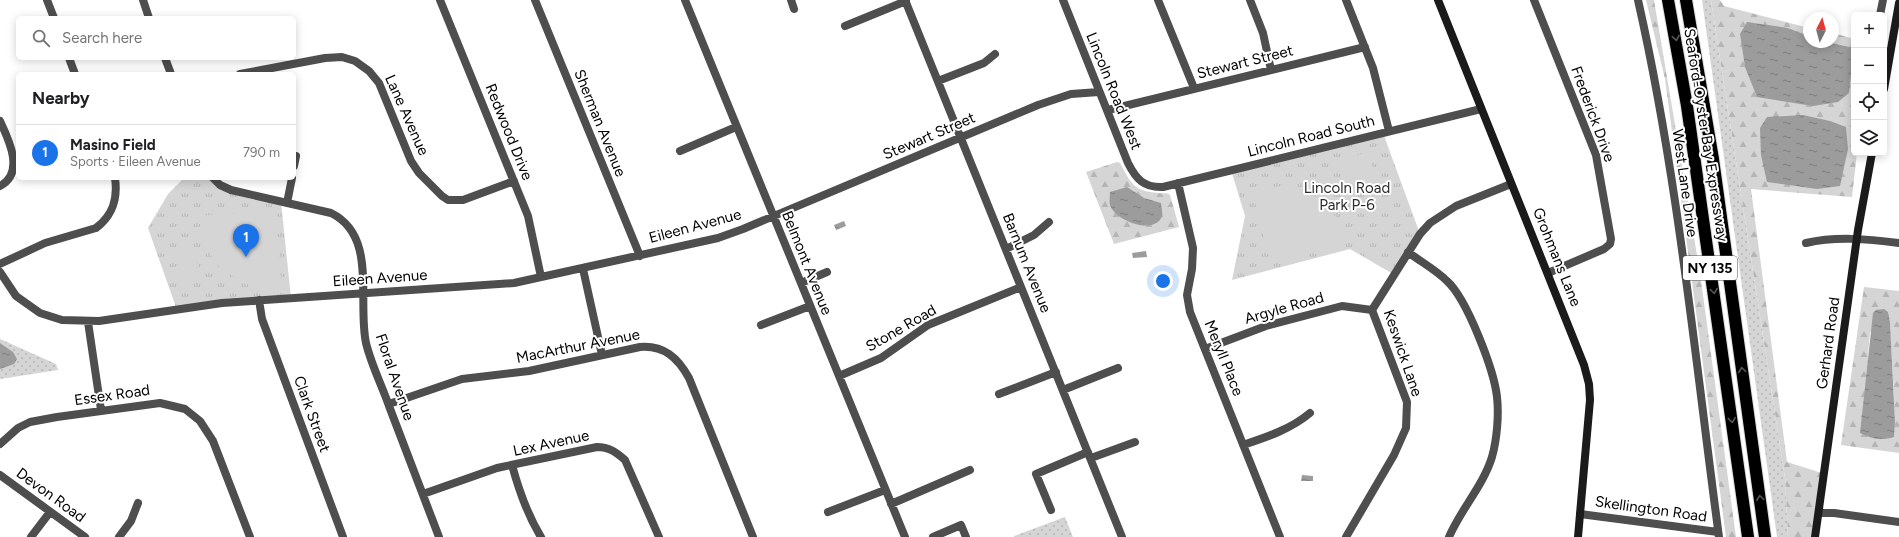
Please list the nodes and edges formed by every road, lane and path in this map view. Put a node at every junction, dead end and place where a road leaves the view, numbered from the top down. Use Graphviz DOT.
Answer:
graph roads {
  1 [pos="47,0"];
  2 [pos="143,0"];
  3 [pos="440,0"];
  4 [pos="535,0"];
  5 [pos="685,0"];
  6 [pos="791,0"];
  7 [pos="1063,0"];
  8 [pos="1158,0"];
  9 [pos="1250,0"];
  10 [pos="1346,0"];
  11 [pos="1438,0"];
  12 [pos="1534,0"];
  13 [pos="1638,0"];
  14 [pos="1668,0"];
  15 [pos="1686,0"];
  16 [pos="1883,0"];
  17 [pos="906,1"];
  18 [pos="1899,3"];
  19 [pos="794,9"];
  20 [pos="1881,12"];
  21 [pos="53,16"];
  22 [pos="148,16"];
  23 [pos="846,26"];
  24 [pos="1365,47"];
  25 [pos="995,54"];
  26 [pos="70,60"];
  27 [pos="166,60"];
  28 [pos="1271,70"];
  29 [pos="74,72"];
  30 [pos="170,72"];
  31 [pos="251,72"];
  32 [pos="938,81"];
  33 [pos="1885,84"];
  34 [pos="1194,88"];
  35 [pos="1099,92"];
  36 [pos="1108,110"];
  37 [pos="1481,110"];
  38 [pos="0,121"];
  39 [pos="736,127"];
  40 [pos="1389,131"];
  41 [pos="961,138"];
  42 [pos="680,151"];
  43 [pos="1871,156"];
  44 [pos="115,180"];
  45 [pos="215,180"];
  46 [pos="292,180"];
  47 [pos="514,181"];
  48 [pos="1178,183"];
  49 [pos="1511,184"];
  50 [pos="0,186"];
  51 [pos="1147,186"];
  52 [pos="287,203"];
  53 [pos="773,216"];
  54 [pos="1049,222"];
  55 [pos="1857,240"];
  56 [pos="1806,243"];
  57 [pos="1899,243"];
  58 [pos="1006,248"];
  59 [pos="1408,252"];
  60 [pos="640,256"];
  61 [pos="0,264"];
  62 [pos="583,269"];
  63 [pos="0,272"];
  64 [pos="827,272"];
  65 [pos="1548,273"];
  66 [pos="541,278"];
  67 [pos="801,283"];
  68 [pos="1021,287"];
  69 [pos="362,293"];
  70 [pos="259,300"];
  71 [pos="810,306"];
  72 [pos="1372,310"];
  73 [pos="88,322"];
  74 [pos="761,325"];
  75 [pos="1205,349"];
  76 [pos="602,355"];
  77 [pos="1118,368"];
  78 [pos="1056,372"];
  79 [pos="839,376"];
  80 [pos="1063,390"];
  81 [pos="999,394"];
  82 [pos="389,404"];
  83 [pos="102,410"];
  84 [pos="1310,413"];
  85 [pos="1135,442"];
  86 [pos="0,444"];
  87 [pos="1243,445"];
  88 [pos="1090,455"];
  89 [pos="512,465"];
  90 [pos="970,470"];
  91 [pos="0,475"];
  92 [pos="885,490"];
  93 [pos="423,494"];
  94 [pos="138,503"];
  95 [pos="891,504"];
  96 [pos="1052,510"];
  97 [pos="50,512"];
  98 [pos="828,512"];
  99 [pos="1819,513"];
  100 [pos="1580,514"];
  101 [pos="1899,522"];
  102 [pos="1719,535"];
  103 [pos="31,537"];
  104 [pos="85,537"];
  105 [pos="119,537"];
  106 [pos="250,537"];
  107 [pos="343,537"];
  108 [pos="438,537"];
  109 [pos="541,537"];
  110 [pos="658,537"];
  111 [pos="753,537"];
  112 [pos="905,537"];
  113 [pos="932,537"];
  114 [pos="966,537"];
  115 [pos="1122,537"];
  116 [pos="1280,537"];
  117 [pos="1346,537"];
  118 [pos="1449,537"];
  119 [pos="1578,537"];
  120 [pos="1748,537"];
  121 [pos="1765,537"];
  122 [pos="1815,537"];
  1 -- 21 [label="street"];
  2 -- 22 [label="street"];
  3 -- 47 [label="street, Redwood Drive"];
  4 -- 60 [label="street, Sherman Avenue"];
  5 -- 39 [label="street, Belmont Avenue"];
  6 -- 19 [label="street"];
  7 -- 35 [label="street, Lincoln Road West"];
  8 -- 34 [label="street"];
  9 -- 28 [label="street"];
  10 -- 24 [label="street"];
  11 -- 37 [label="street, Grohmans Lane"];
  12 -- 65 [label="street, Frederick Drive"];
  13 -- 102 [label="street, West Lane Drive"];
  14 -- 120 [label="highway, Seaford-Oyster Bay Expressway / NY 135, one-way"];
  121 -- 15 [label="highway, Seaford-Oyster Bay Expressway / NY 135, one-way"];
  16 -- 20 [label="street"];
  17 -- 23 [label="street"];
  17 -- 32 [label="street, Barnum Avenue"];
  18 -- 33 [label="street"];
  24 -- 28 [label="street, Stewart Street"];
  24 -- 40 [label="street"];
  25 -- 32 [label="street"];
  26 -- 29 [label="street"];
  27 -- 30 [label="street"];
  28 -- 34 [label="street, Stewart Street"];
  31 -- 47 [label="street, Lane Avenue"];
  32 -- 41 [label="street, Barnum Avenue"];
  34 -- 36 [label="street, Stewart Street"];
  35 -- 36 [label="street, Lincoln Road West"];
  35 -- 41 [label="street, Stewart Street"];
  36 -- 51 [label="street, Lincoln Road West"];
  37 -- 40 [label="street, Lincoln Road South"];
  37 -- 49 [label="street, Grohmans Lane"];
  38 -- 50 [label="street"];
  39 -- 42 [label="street"];
  39 -- 53 [label="street, Belmont Avenue"];
  40 -- 48 [label="street, Lincoln Road South"];
  41 -- 53 [label="street, Stewart Street"];
  41 -- 58 [label="street, Barnum Avenue"];
  43 -- 55 [label="street, Gerhard Road"];
  44 -- 61 [label="street"];
  45 -- 52 [label="street, Floral Avenue"];
  46 -- 52 [label="street"];
  47 -- 66 [label="street, Redwood Drive"];
  48 -- 51 [label="street, Lincoln Road South"];
  48 -- 75 [label="street, Meryll Place"];
  49 -- 59 [label="street, Keswick Lane"];
  49 -- 65 [label="street, Grohmans Lane"];
  52 -- 69 [label="street, Floral Avenue"];
  53 -- 60 [label="street, Eileen Avenue"];
  53 -- 67 [label="street, Belmont Avenue"];
  54 -- 58 [label="street"];
  55 -- 56 [label="street"];
  55 -- 57 [label="street"];
  55 -- 99 [label="street, Gerhard Road"];
  58 -- 68 [label="street, Barnum Avenue"];
  59 -- 72 [label="street, Keswick Lane"];
  59 -- 118 [label="street"];
  60 -- 62 [label="street, Eileen Avenue"];
  62 -- 66 [label="street, Eileen Avenue"];
  62 -- 76 [label="street"];
  63 -- 73 [label="street, Eileen Avenue"];
  64 -- 67 [label="street"];
  65 -- 100 [label="street, Grohmans Lane"];
  66 -- 69 [label="street, Eileen Avenue"];
  67 -- 71 [label="street, Belmont Avenue"];
  68 -- 78 [label="street, Barnum Avenue"];
  68 -- 79 [label="street, Stone Road"];
  69 -- 70 [label="street, Eileen Avenue"];
  69 -- 82 [label="street, Floral Avenue"];
  70 -- 73 [label="street, Eileen Avenue"];
  70 -- 107 [label="street, Clark Street"];
  71 -- 74 [label="street"];
  71 -- 79 [label="street, Belmont Avenue"];
  72 -- 75 [label="street, Argyle Road"];
  72 -- 117 [label="street, Keswick Lane"];
  73 -- 83 [label="street"];
  75 -- 87 [label="street, Meryll Place"];
  76 -- 82 [label="street, MacArthur Avenue"];
  76 -- 111 [label="street, MacArthur Avenue"];
  77 -- 80 [label="street"];
  78 -- 80 [label="street, Barnum Avenue"];
  78 -- 81 [label="street"];
  79 -- 92 [label="street, Belmont Avenue"];
  80 -- 88 [label="street, Barnum Avenue"];
  82 -- 93 [label="street, Floral Avenue"];
  83 -- 86 [label="street, Essex Road"];
  83 -- 106 [label="street, Essex Road"];
  84 -- 87 [label="street"];
  85 -- 88 [label="street"];
  87 -- 116 [label="street, Meryll Place"];
  88 -- 96 [label="street"];
  88 -- 115 [label="street, Barnum Avenue"];
  89 -- 93 [label="street, Lex Avenue"];
  89 -- 109 [label="street"];
  89 -- 110 [label="street, Lex Avenue"];
  90 -- 95 [label="street"];
  91 -- 97 [label="street, Devon Road"];
  92 -- 95 [label="street, Belmont Avenue"];
  92 -- 98 [label="street"];
  93 -- 108 [label="street, Floral Avenue"];
  94 -- 105 [label="street"];
  95 -- 112 [label="street, Belmont Avenue"];
  97 -- 103 [label="street"];
  97 -- 104 [label="street, Devon Road"];
  99 -- 101 [label="street"];
  99 -- 122 [label="street, Gerhard Road"];
  100 -- 102 [label="street, Skellington Road"];
  100 -- 119 [label="street, Grohmans Lane"];
  113 -- 114 [label="street"];
}
